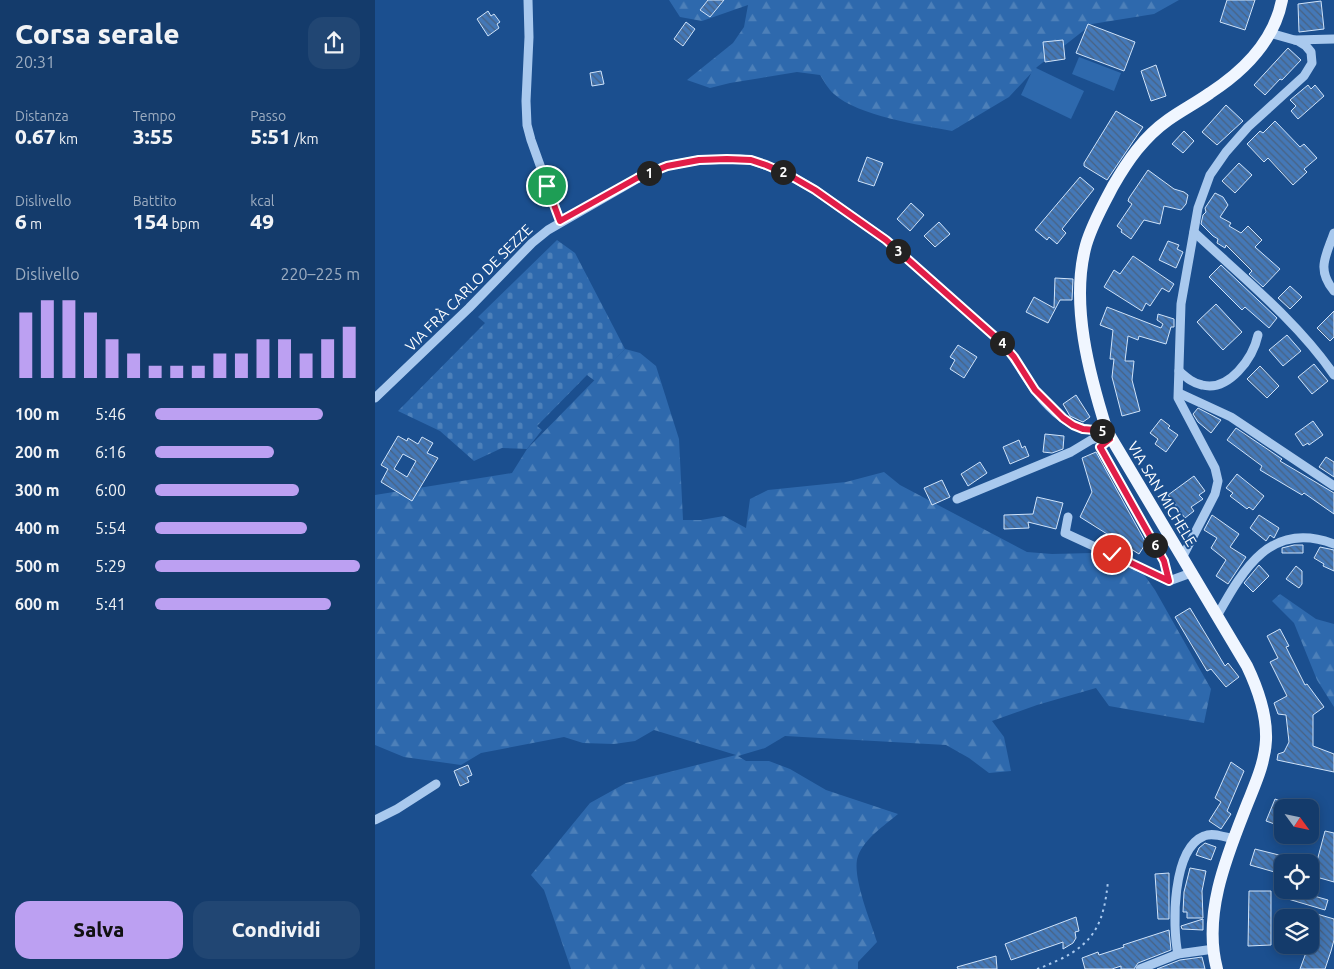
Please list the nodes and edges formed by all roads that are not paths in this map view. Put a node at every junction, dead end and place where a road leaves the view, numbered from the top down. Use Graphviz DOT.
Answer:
graph roads {
  1 [pos="528,0"];
  2 [pos="1282,0"];
  3 [pos="1271,33"];
  4 [pos="1334,39"];
  5 [pos="1293,40"];
  6 [pos="560,221"];
  7 [pos="1194,232"];
  8 [pos="1334,232"];
  9 [pos="1334,291"];
  10 [pos="1257,336"];
  11 [pos="1179,371"];
  12 [pos="1334,375"];
  13 [pos="1179,393"];
  14 [pos="375,398"];
  15 [pos="1108,435"];
  16 [pos="1334,486"];
  17 [pos="957,499"];
  18 [pos="1068,517"];
  19 [pos="1334,544"];
  20 [pos="1182,558"];
  21 [pos="1191,573"];
  22 [pos="1169,581"];
  23 [pos="1217,616"];
  24 [pos="436,784"];
  25 [pos="375,820"];
  26 [pos="1234,839"];
  27 [pos="1213,949"];
  28 [pos="1178,954"];
  29 [pos="1140,969"];
  30 [pos="1217,969"];
  1 -- 6 [label="street"];
  2 -- 3 [label="main road, VIA SAN MICHELE"];
  3 -- 5 [label="street"];
  3 -- 15 [label="main road, VIA SAN MICHELE"];
  4 -- 5 [label="street"];
  5 -- 7 [label="street"];
  6 -- 14 [label="street, VIA FRÀ CARLO DE SEZZE"];
  6 -- 15 [label="street, VIA FRÀ CARLO DE SEZZE"];
  7 -- 11 [label="street"];
  7 -- 12 [label="street"];
  8 -- 9 [label="street"];
  10 -- 11 [label="street"];
  11 -- 13 [label="street"];
  13 -- 16 [label="street"];
  13 -- 20 [label="street"];
  15 -- 17 [label="street"];
  15 -- 20 [label="main road, VIA SAN MICHELE"];
  15 -- 22 [label="street"];
  18 -- 22 [label="street"];
  19 -- 23 [label="street"];
  20 -- 21 [label="main road, VIA SAN MICHELE"];
  21 -- 22 [label="street"];
  21 -- 23 [label="main road, VIA SAN MICHELE"];
  23 -- 26 [label="main road, VIA SAN MICHELE"];
  24 -- 25 [label="street"];
  26 -- 27 [label="main road, VIA SAN MICHELE"];
  26 -- 28 [label="street"];
  27 -- 28 [label="street"];
  27 -- 30 [label="main road, VIA SAN MICHELE"];
  28 -- 29 [label="street"];
}
